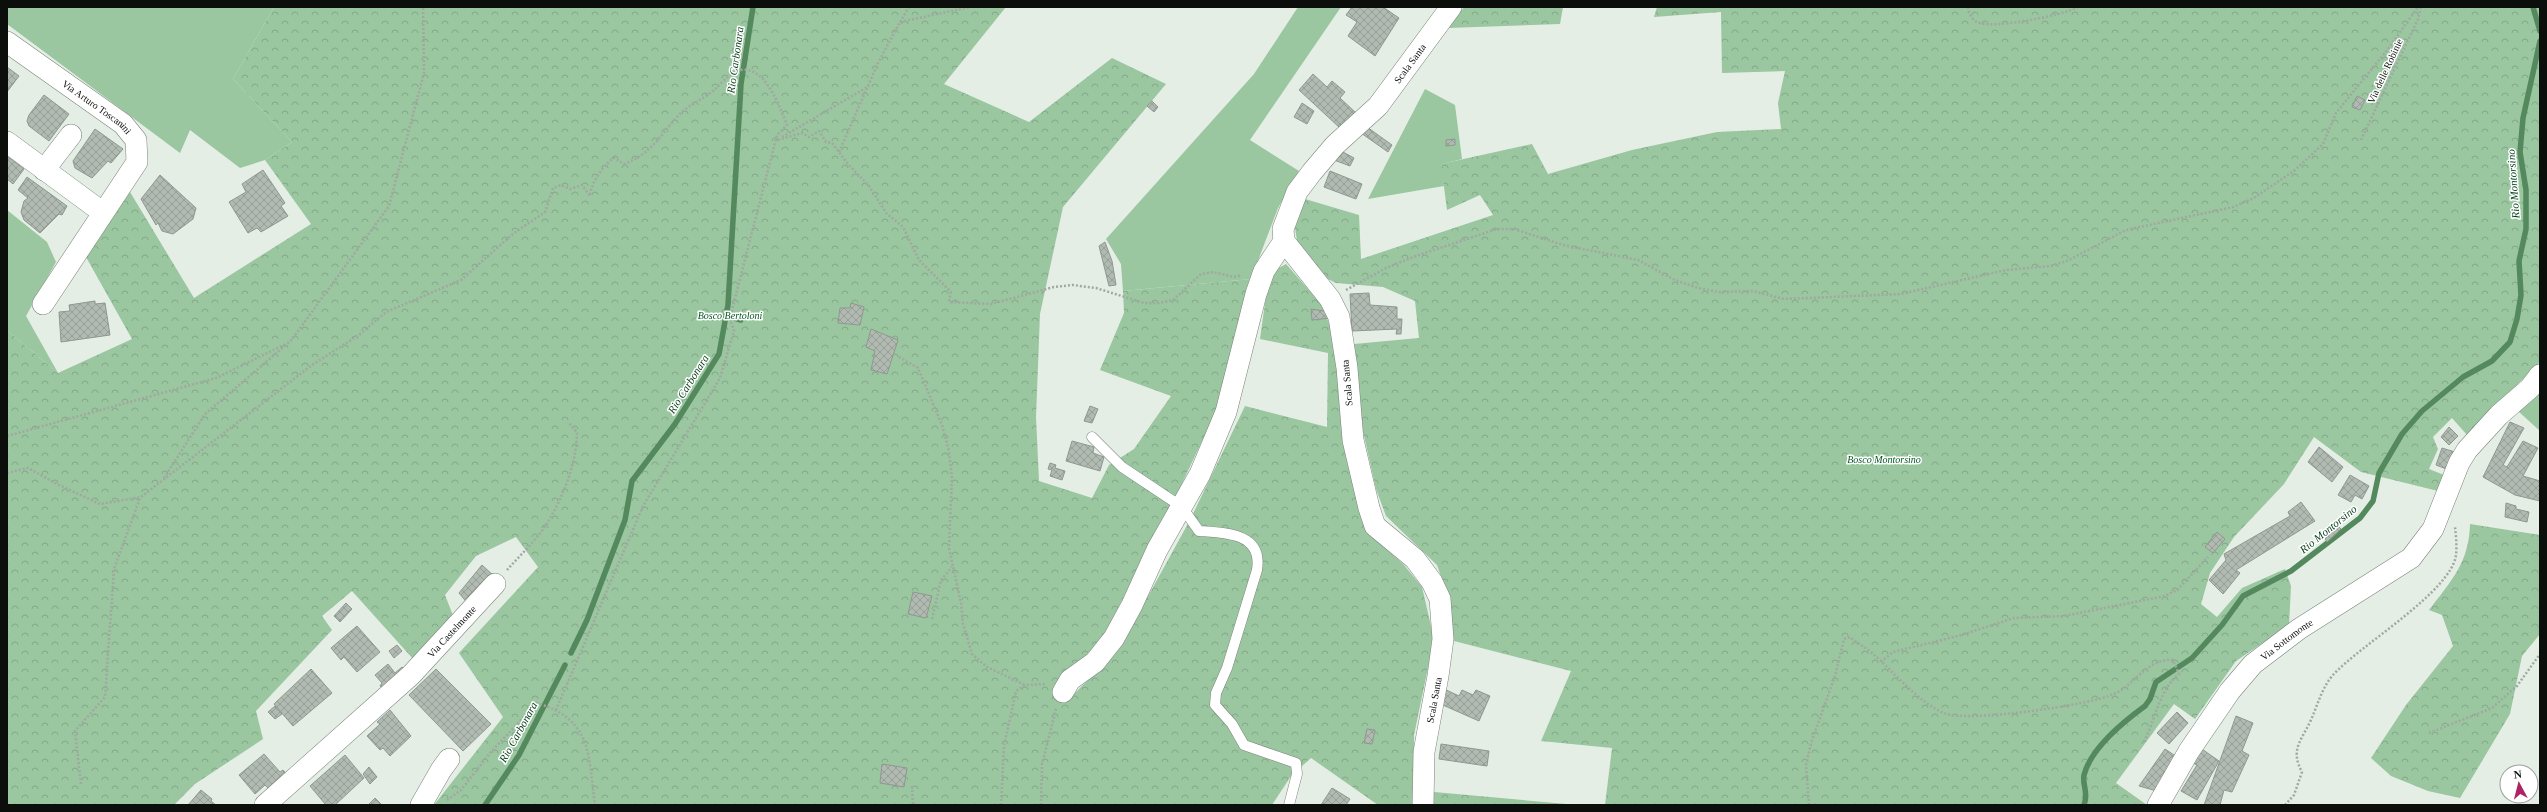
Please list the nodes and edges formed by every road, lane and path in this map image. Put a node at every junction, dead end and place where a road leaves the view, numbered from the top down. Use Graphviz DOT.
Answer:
graph roads {
  1 [pos="423,7"];
  2 [pos="909,7"];
  3 [pos="970,7"];
  4 [pos="1451,7"];
  5 [pos="1968,7"];
  6 [pos="2078,7"];
  7 [pos="2419,7"];
  8 [pos="900,22"];
  9 [pos="7,42"];
  10 [pos="869,85"];
  11 [pos="71,135"];
  12 [pos="778,140"];
  13 [pos="2361,140"];
  14 [pos="7,142"];
  15 [pos="839,152"];
  16 [pos="44,170"];
  17 [pos="102,212"];
  18 [pos="1284,241"];
  19 [pos="1264,271"];
  20 [pos="1330,299"];
  21 [pos="43,304"];
  22 [pos="290,342"];
  23 [pos="899,358"];
  24 [pos="2540,375"];
  25 [pos="568,422"];
  26 [pos="7,436"];
  27 [pos="1092,437"];
  28 [pos="7,473"];
  29 [pos="162,481"];
  30 [pos="141,497"];
  31 [pos="2443,505"];
  32 [pos="1182,507"];
  33 [pos="2208,557"];
  34 [pos="952,567"];
  35 [pos="495,584"];
  36 [pos="932,619"];
  37 [pos="2540,654"];
  38 [pos="1881,662"];
  39 [pos="1025,685"];
  40 [pos="1067,686"];
  41 [pos="556,710"];
  42 [pos="2429,733"];
  43 [pos="2144,742"];
  44 [pos="449,760"];
  45 [pos="81,784"];
  46 [pos="912,786"];
  47 [pos="445,801"];
  48 [pos="265,805"];
  49 [pos="421,805"];
  50 [pos="595,805"];
  51 [pos="913,805"];
  52 [pos="1001,805"];
  53 [pos="1041,805"];
  54 [pos="1289,805"];
  55 [pos="1423,805"];
  56 [pos="1809,805"];
  57 [pos="2158,805"];
  58 [pos="2285,805"];
  1 -- 22 [label="path"];
  2 -- 8 [label="path"];
  3 -- 8 [label="path"];
  4 -- 18 [label="street, Scala Santa"];
  5 -- 6 [label="path"];
  7 -- 13 [label="path, Via delle Robinie"];
  7 -- 20 [label="path"];
  8 -- 10 [label="path"];
  9 -- 17 [label="street, Via Arturo Toscanini"];
  10 -- 12 [label="path"];
  10 -- 15 [label="path"];
  11 -- 16 [label="street"];
  12 -- 15 [label="path"];
  12 -- 29 [label="path"];
  12 -- 41 [label="path"];
  14 -- 16 [label="street"];
  15 -- 19 [label="path"];
  16 -- 17 [label="street"];
  17 -- 21 [label="street, Via Arturo Toscanini"];
  18 -- 19 [label="street"];
  18 -- 20 [label="street, Scala Santa"];
  19 -- 32 [label="street"];
  20 -- 55 [label="street, Scala Santa"];
  22 -- 26 [label="path"];
  22 -- 29 [label="path"];
  23 -- 34 [label="path"];
  24 -- 31 [label="street, Via Sottomonte"];
  25 -- 35 [label="path"];
  27 -- 32 [label="lane"];
  28 -- 30 [label="path"];
  29 -- 30 [label="path"];
  30 -- 45 [label="path"];
  31 -- 57 [label="street, Via Sottomonte"];
  31 -- 58 [label="path"];
  32 -- 40 [label="street"];
  32 -- 54 [label="lane"];
  33 -- 38 [label="path"];
  34 -- 36 [label="path"];
  34 -- 39 [label="path"];
  35 -- 48 [label="street, Via Castelmonte"];
  37 -- 42 [label="path"];
  38 -- 43 [label="path"];
  38 -- 56 [label="path"];
  39 -- 40 [label="path"];
  39 -- 52 [label="path"];
  40 -- 53 [label="path"];
  41 -- 47 [label="path"];
  41 -- 50 [label="path"];
  44 -- 49 [label="street"];
  46 -- 51 [label="path"];
}
